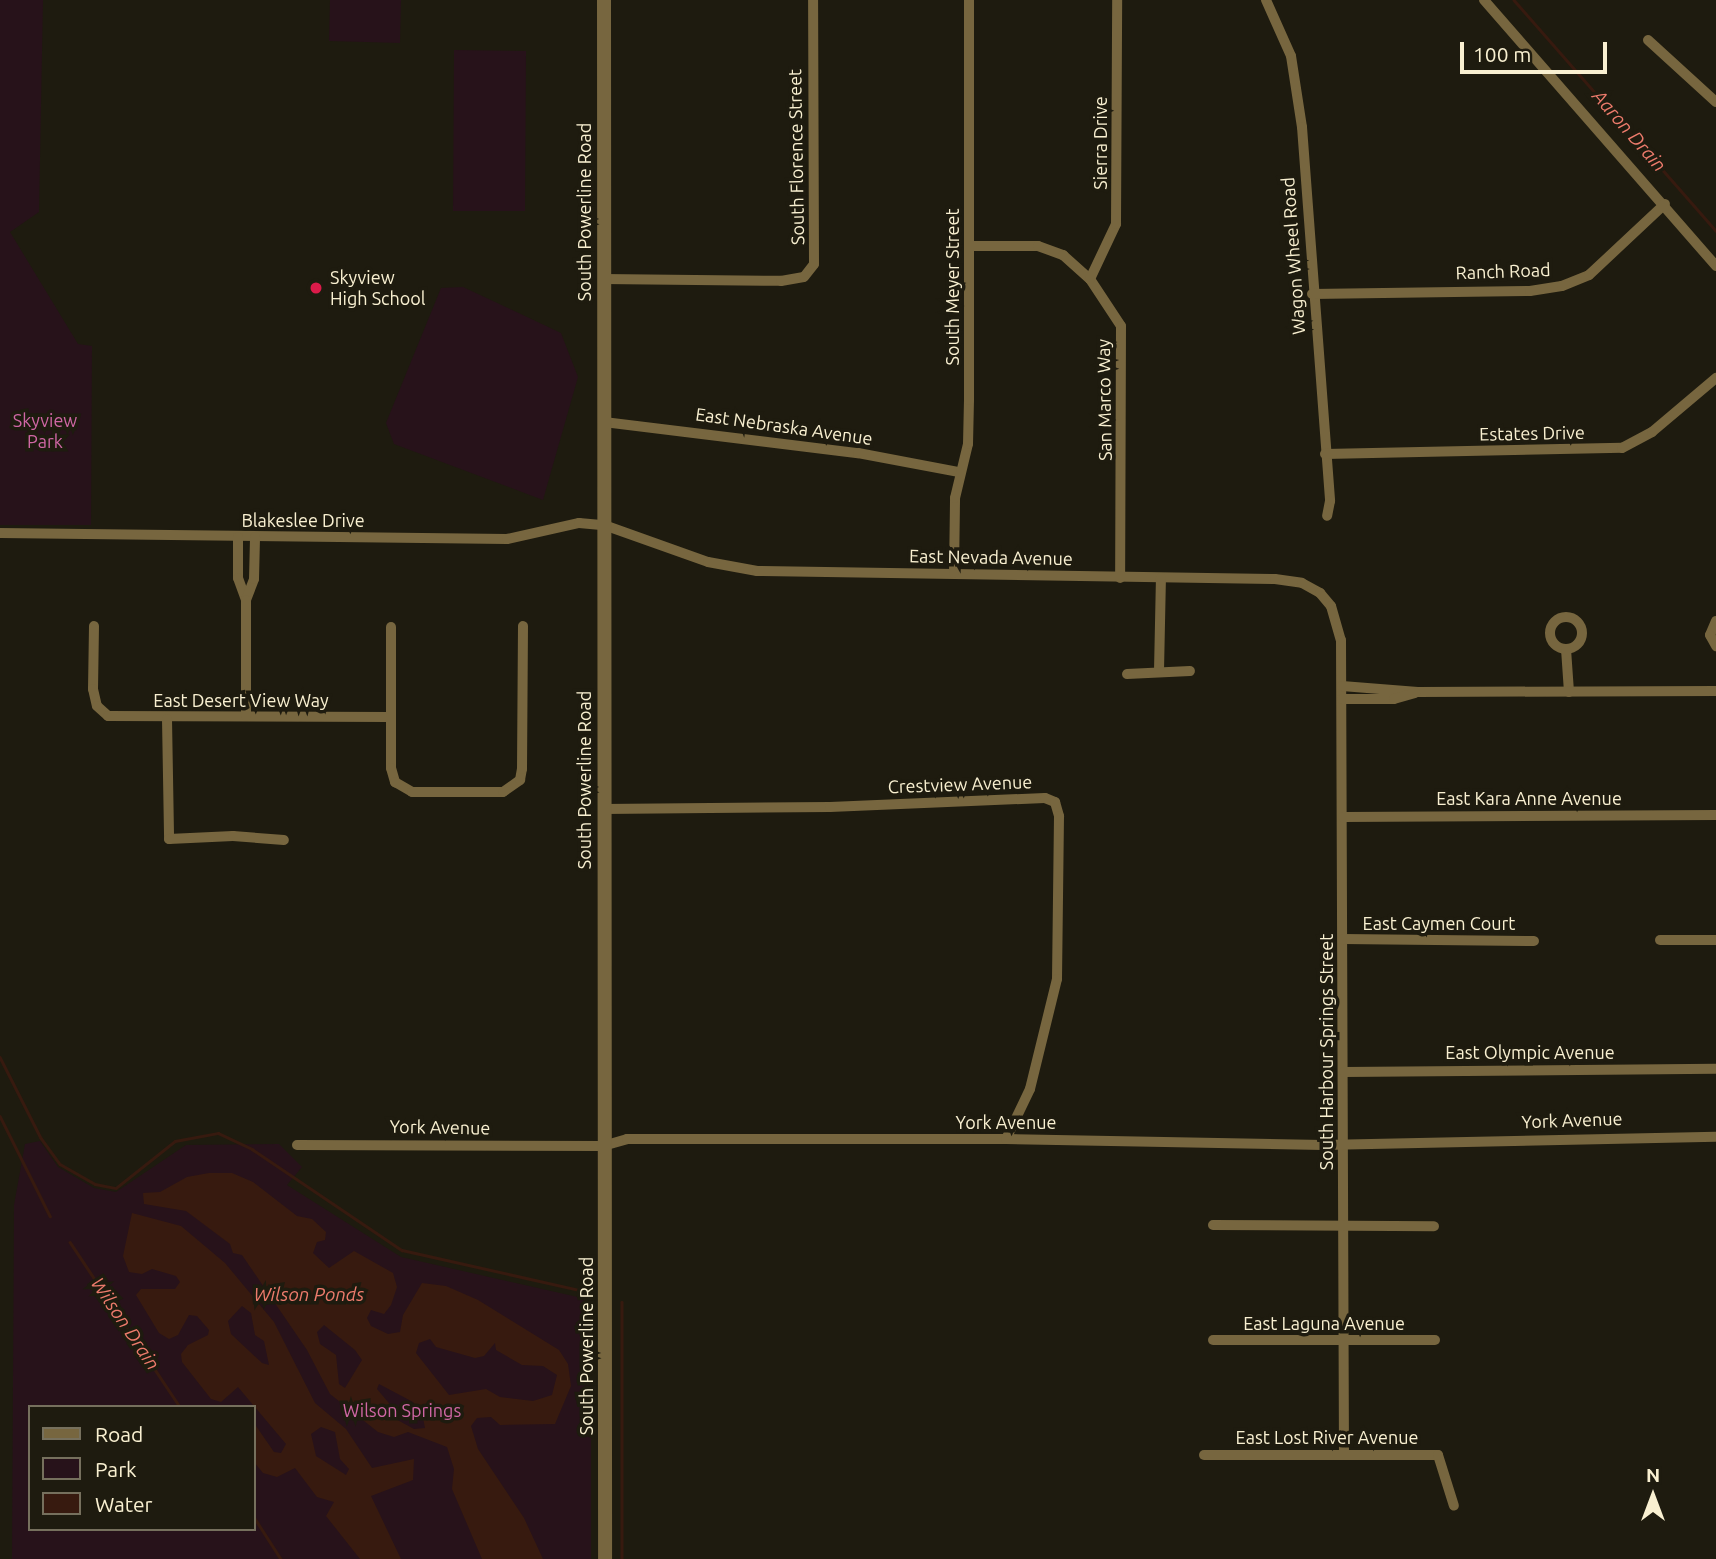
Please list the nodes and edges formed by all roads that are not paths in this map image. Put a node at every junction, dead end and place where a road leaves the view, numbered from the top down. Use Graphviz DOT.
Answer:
graph roads {
  1 [pos="604,0"];
  2 [pos="813,0"];
  3 [pos="969,0"];
  4 [pos="1117,0"];
  5 [pos="1266,0"];
  6 [pos="1483,0"];
  7 [pos="1648,40"];
  8 [pos="1715,103"];
  9 [pos="1665,204"];
  10 [pos="970,246"];
  11 [pos="1716,266"];
  12 [pos="603,279"];
  13 [pos="1090,279"];
  14 [pos="1312,294"];
  15 [pos="1716,378"];
  16 [pos="604,422"];
  17 [pos="1325,454"];
  18 [pos="959,472"];
  19 [pos="1327,516"];
  20 [pos="604,525"];
  21 [pos="0,533"];
  22 [pos="238,537"];
  23 [pos="255,537"];
  24 [pos="954,573"];
  25 [pos="1120,578"];
  26 [pos="1161,578"];
  27 [pos="246,600"];
  28 [pos="1716,621"];
  29 [pos="94,626"];
  30 [pos="523,626"];
  31 [pos="391,627"];
  32 [pos="1716,646"];
  33 [pos="1342,649"];
  34 [pos="1566,649"];
  35 [pos="1159,671"];
  36 [pos="1190,671"];
  37 [pos="1127,674"];
  38 [pos="1342,686"];
  39 [pos="1716,691"];
  40 [pos="1418,692"];
  41 [pos="1569,692"];
  42 [pos="1342,699"];
  43 [pos="246,716"];
  44 [pos="390,717"];
  45 [pos="167,719"];
  46 [pos="603,809"];
  47 [pos="1716,815"];
  48 [pos="1343,817"];
  49 [pos="284,840"];
  50 [pos="1343,939"];
  51 [pos="1660,940"];
  52 [pos="1716,940"];
  53 [pos="1534,941"];
  54 [pos="1716,1069"];
  55 [pos="1343,1072"];
  56 [pos="1716,1137"];
  57 [pos="1006,1139"];
  58 [pos="1343,1144"];
  59 [pos="297,1145"];
  60 [pos="603,1146"];
  61 [pos="1213,1225"];
  62 [pos="1343,1226"];
  63 [pos="1434,1226"];
  64 [pos="1213,1340"];
  65 [pos="1343,1340"];
  66 [pos="1435,1340"];
  67 [pos="1204,1455"];
  68 [pos="1344,1455"];
  69 [pos="1454,1506"];
  70 [pos="605,1559"];
  1 -- 12 [label="street, South Powerline Road"];
  2 -- 12 [label="street, South Florence Street"];
  3 -- 10 [label="street, South Meyer Street"];
  4 -- 13 [label="street, Sierra Drive"];
  5 -- 14 [label="street, Wagon Wheel Road"];
  6 -- 9 [label="street"];
  7 -- 8 [label="street"];
  9 -- 11 [label="street"];
  9 -- 14 [label="street, Ranch Road"];
  10 -- 13 [label="street, San Marco Way"];
  10 -- 18 [label="street, South Meyer Street"];
  12 -- 16 [label="street, South Powerline Road"];
  13 -- 25 [label="street, San Marco Way"];
  14 -- 17 [label="street, Wagon Wheel Road"];
  15 -- 17 [label="street, Estates Drive"];
  16 -- 18 [label="street, East Nebraska Avenue"];
  16 -- 20 [label="street, South Powerline Road"];
  17 -- 19 [label="street, Wagon Wheel Road"];
  18 -- 24 [label="street, South Meyer Street"];
  20 -- 23 [label="street, Blakeslee Drive"];
  20 -- 24 [label="street, East Nevada Avenue"];
  20 -- 46 [label="street, South Powerline Road"];
  21 -- 22 [label="street, Blakeslee Drive"];
  22 -- 23 [label="street, Blakeslee Drive"];
  22 -- 27 [label="street"];
  23 -- 27 [label="street"];
  24 -- 25 [label="street, East Nevada Avenue"];
  25 -- 26 [label="street, East Nevada Avenue"];
  26 -- 33 [label="street, East Nevada Avenue"];
  26 -- 35 [label="street"];
  27 -- 43 [label="street"];
  28 -- 32 [label="street"];
  29 -- 45 [label="street, East Desert View Way"];
  30 -- 44 [label="street"];
  31 -- 44 [label="street"];
  33 -- 38 [label="street, South Harbour Springs Street"];
  34 -- 41 [label="street"];
  35 -- 36 [label="street"];
  35 -- 37 [label="street"];
  38 -- 40 [label="street"];
  38 -- 42 [label="street, South Harbour Springs Street"];
  39 -- 41 [label="street"];
  40 -- 41 [label="street"];
  40 -- 42 [label="street"];
  42 -- 48 [label="street, South Harbour Springs Street"];
  43 -- 44 [label="street, East Desert View Way"];
  43 -- 45 [label="street, East Desert View Way"];
  45 -- 49 [label="street"];
  46 -- 57 [label="street, Crestview Avenue"];
  46 -- 60 [label="street, South Powerline Road"];
  47 -- 48 [label="street, East Kara Anne Avenue"];
  48 -- 50 [label="street, South Harbour Springs Street"];
  50 -- 53 [label="street, East Caymen Court"];
  50 -- 55 [label="street, South Harbour Springs Street"];
  51 -- 52 [label="street"];
  54 -- 55 [label="street, East Olympic Avenue"];
  55 -- 58 [label="street, South Harbour Springs Street"];
  56 -- 58 [label="street, York Avenue"];
  57 -- 58 [label="street, York Avenue"];
  57 -- 60 [label="street, York Avenue"];
  58 -- 62 [label="street, South Harbour Springs Street"];
  59 -- 60 [label="street, York Avenue"];
  60 -- 70 [label="street, South Powerline Road"];
  61 -- 62 [label="street"];
  62 -- 63 [label="street"];
  62 -- 65 [label="street, South Harbour Springs Street"];
  64 -- 65 [label="street, East Laguna Avenue"];
  65 -- 66 [label="street, East Laguna Avenue"];
  65 -- 68 [label="street, South Harbour Springs Street"];
  67 -- 68 [label="street, East Lost River Avenue"];
  68 -- 69 [label="street, East Lost River Avenue"];
}
